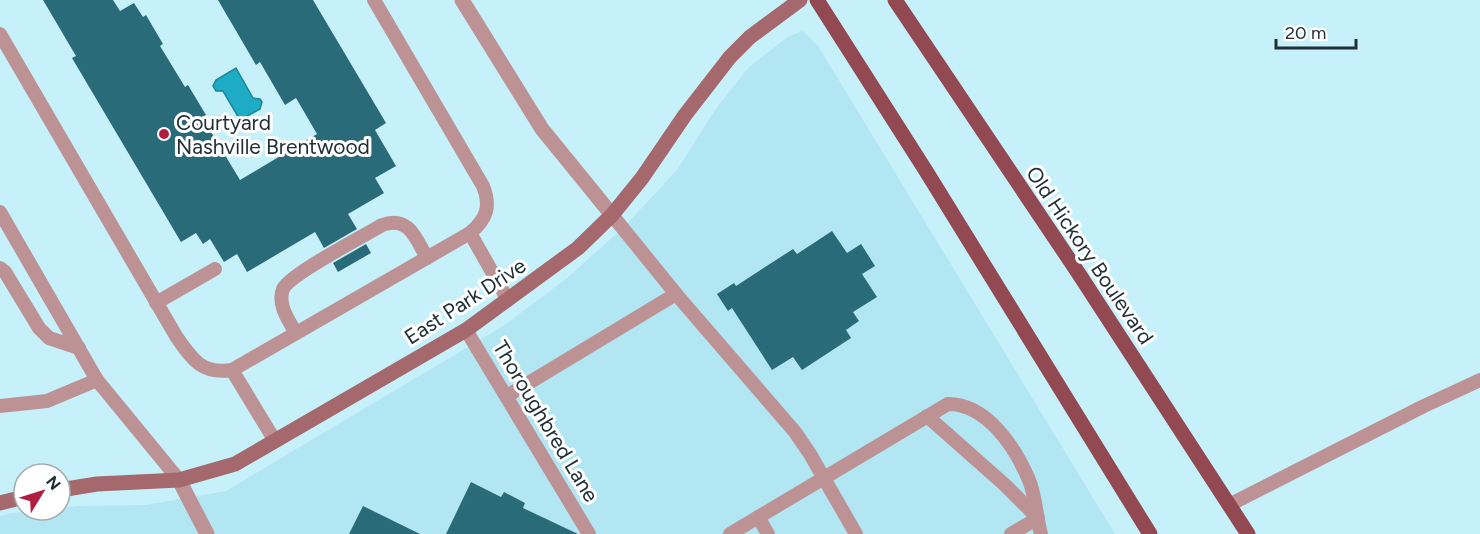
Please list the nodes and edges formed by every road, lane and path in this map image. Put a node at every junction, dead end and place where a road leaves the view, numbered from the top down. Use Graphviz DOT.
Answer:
graph roads {
  1 [pos="374,0"];
  2 [pos="462,0"];
  3 [pos="800,0"];
  4 [pos="817,0"];
  5 [pos="895,0"];
  6 [pos="0,34"];
  7 [pos="0,212"];
  8 [pos="612,215"];
  9 [pos="470,233"];
  10 [pos="427,258"];
  11 [pos="0,268"];
  12 [pos="215,269"];
  13 [pos="676,294"];
  14 [pos="508,300"];
  15 [pos="156,303"];
  16 [pos="466,330"];
  17 [pos="296,333"];
  18 [pos="79,348"];
  19 [pos="232,370"];
  20 [pos="97,380"];
  21 [pos="1480,380"];
  22 [pos="507,396"];
  23 [pos="0,406"];
  24 [pos="927,416"];
  25 [pos="275,441"];
  26 [pos="824,478"];
  27 [pos="179,480"];
  28 [pos="72,488"];
  29 [pos="1229,505"];
  30 [pos="758,517"];
  31 [pos="1038,518"];
  32 [pos="207,534"];
  33 [pos="589,534"];
  34 [pos="730,534"];
  35 [pos="768,534"];
  36 [pos="856,534"];
  37 [pos="1011,534"];
  38 [pos="1041,534"];
  39 [pos="1150,534"];
  40 [pos="1248,534"];
  1 -- 9 [label="lane"];
  2 -- 8 [label="street"];
  3 -- 8 [label="street, East Park Drive"];
  4 -- 39 [label="main road"];
  5 -- 29 [label="main road, Old Hickory Boulevard"];
  6 -- 15 [label="lane"];
  7 -- 18 [label="lane"];
  8 -- 13 [label="lane"];
  8 -- 14 [label="street, East Park Drive"];
  9 -- 10 [label="lane"];
  9 -- 14 [label="lane"];
  10 -- 17 [label="lane"];
  10 -- 17 [label="lane"];
  11 -- 18 [label="lane"];
  12 -- 15 [label="lane"];
  13 -- 22 [label="lane"];
  13 -- 26 [label="lane"];
  14 -- 16 [label="street, East Park Drive"];
  15 -- 19 [label="lane"];
  16 -- 22 [label="lane, Thoroughbred Lane"];
  16 -- 25 [label="street, East Park Drive"];
  17 -- 19 [label="lane"];
  18 -- 20 [label="lane"];
  19 -- 25 [label="lane"];
  20 -- 23 [label="lane"];
  20 -- 27 [label="lane"];
  21 -- 29 [label="lane"];
  22 -- 33 [label="lane, Thoroughbred Lane"];
  24 -- 26 [label="lane"];
  24 -- 31 [label="lane"];
  24 -- 31 [label="lane"];
  25 -- 27 [label="street, East Park Drive"];
  26 -- 30 [label="lane"];
  26 -- 36 [label="lane"];
  27 -- 28 [label="street, East Park Drive"];
  27 -- 32 [label="street"];
  29 -- 40 [label="main road, Old Hickory Boulevard"];
  30 -- 34 [label="lane"];
  30 -- 35 [label="lane"];
  31 -- 37 [label="lane"];
  31 -- 38 [label="lane"];
}
